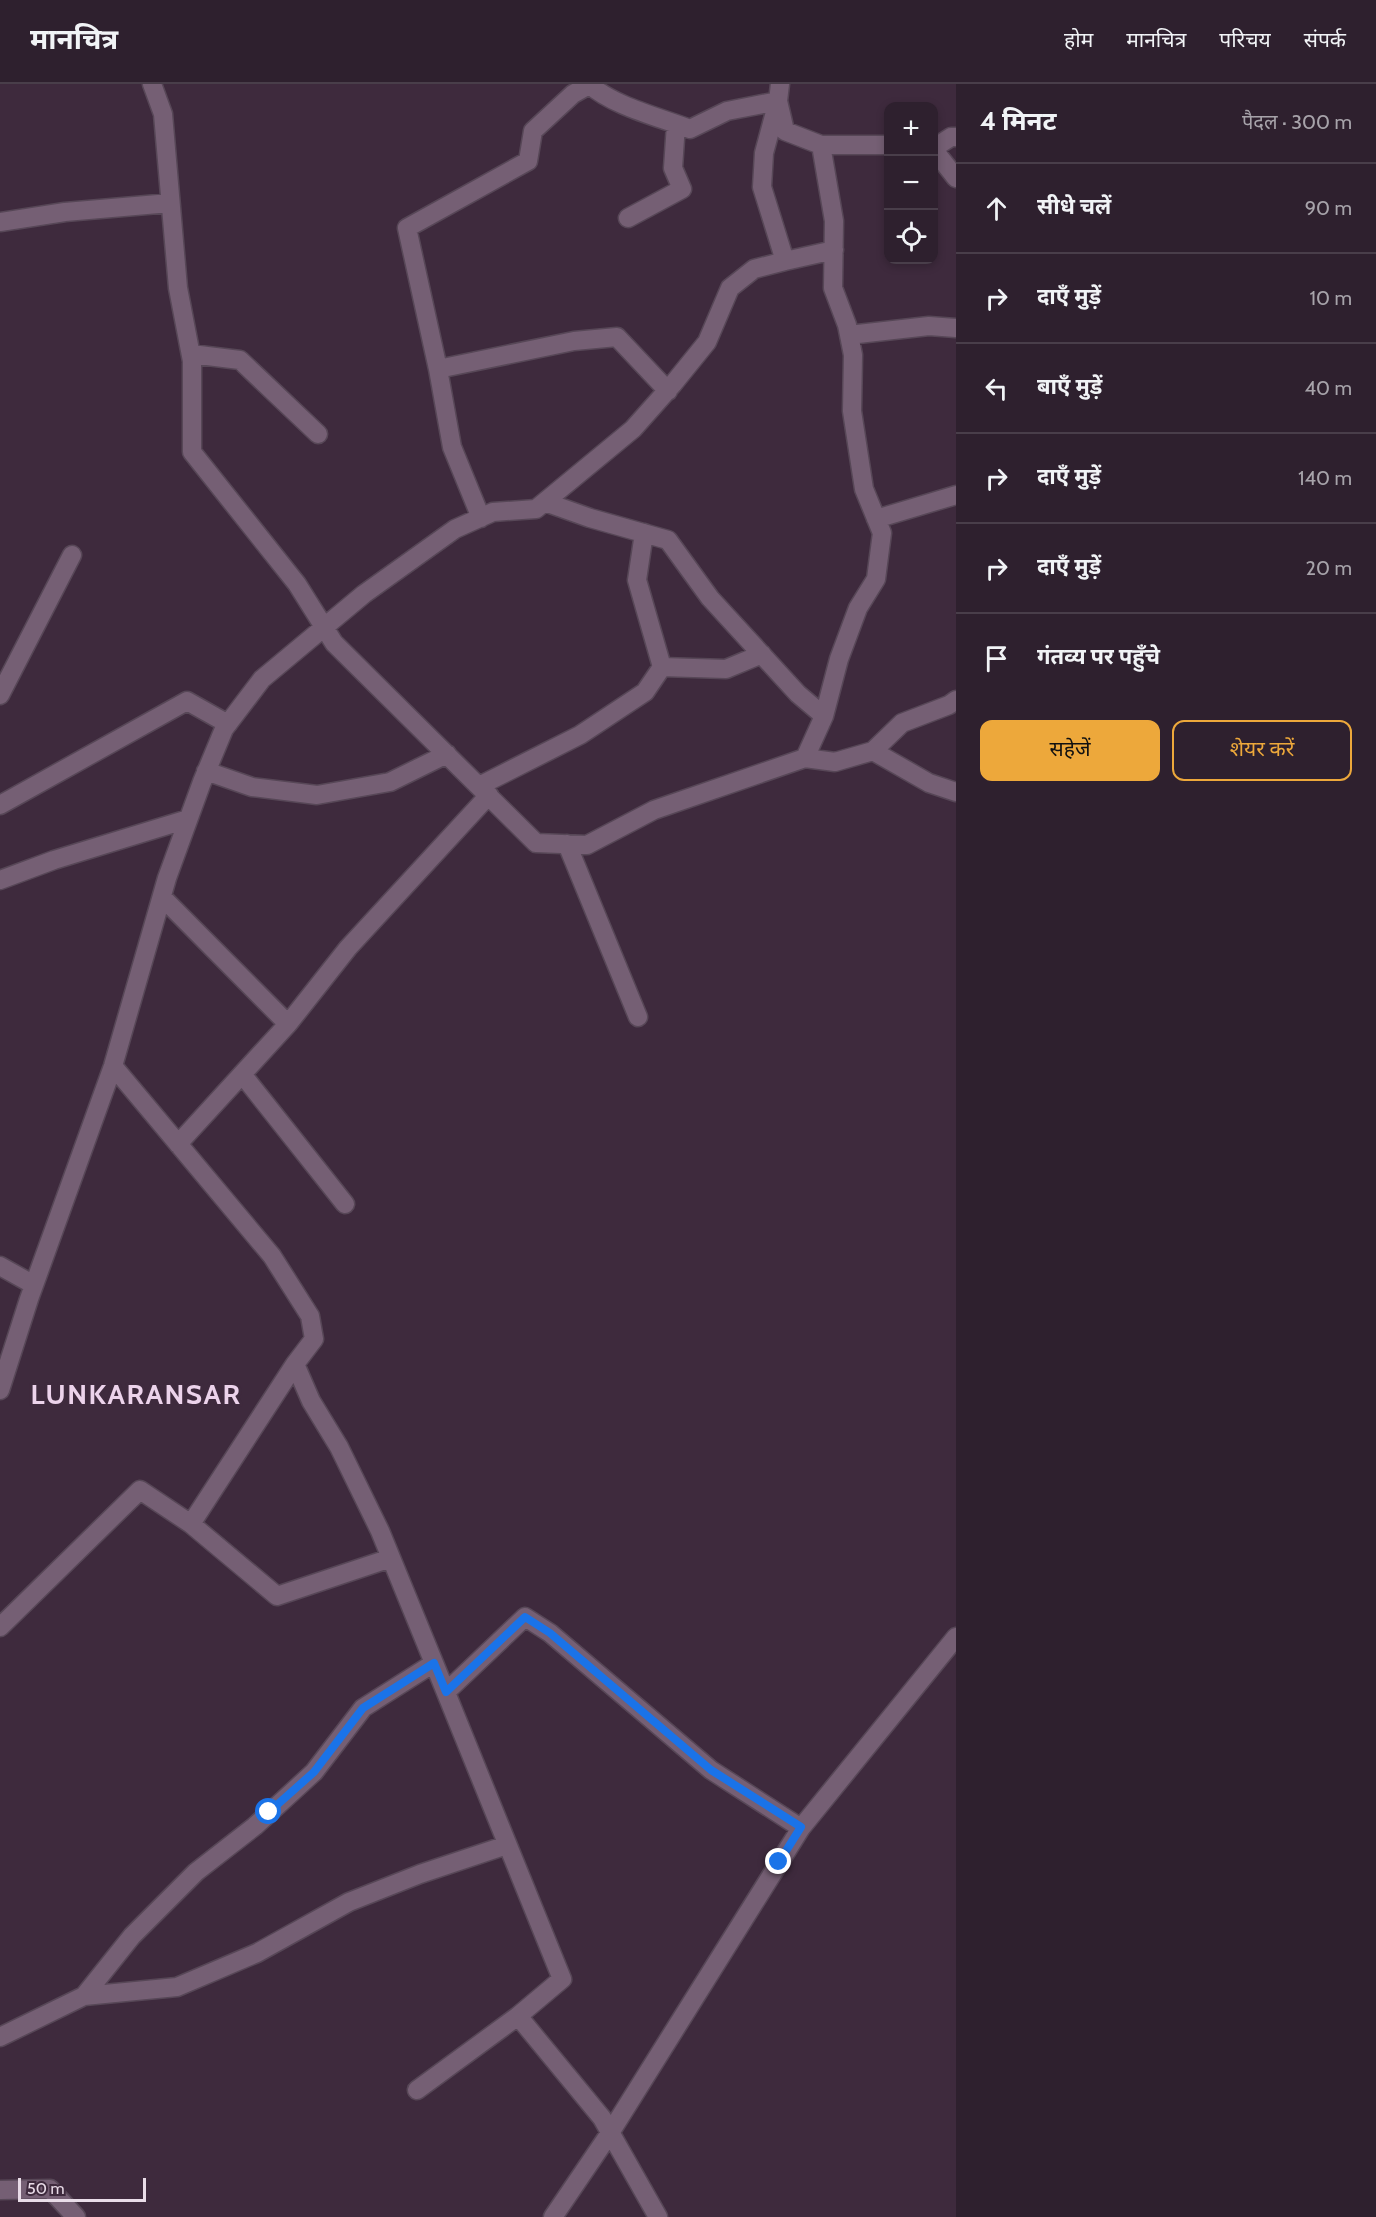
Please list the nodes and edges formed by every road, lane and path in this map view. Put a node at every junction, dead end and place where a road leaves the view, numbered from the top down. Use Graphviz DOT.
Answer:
graph roads {
  1 [pos="152,84"];
  2 [pos="589,84"];
  3 [pos="779,93"];
  4 [pos="676,124"];
  5 [pos="956,136"];
  6 [pos="821,145"];
  7 [pos="884,145"];
  8 [pos="938,146"];
  9 [pos="938,155"];
  10 [pos="956,178"];
  11 [pos="170,203"];
  12 [pos="628,218"];
  13 [pos="0,222"];
  14 [pos="834,250"];
  15 [pos="785,261"];
  16 [pos="956,328"];
  17 [pos="849,335"];
  18 [pos="191,354"];
  19 [pos="438,369"];
  20 [pos="668,391"];
  21 [pos="318,434"];
  22 [pos="956,495"];
  23 [pos="545,502"];
  24 [pos="481,518"];
  25 [pos="876,519"];
  26 [pos="644,533"];
  27 [pos="72,555"];
  28 [pos="324,627"];
  29 [pos="762,654"];
  30 [pos="662,667"];
  31 [pos="0,695"];
  32 [pos="956,700"];
  33 [pos="824,716"];
  34 [pos="228,723"];
  35 [pos="873,751"];
  36 [pos="447,754"];
  37 [pos="805,758"];
  38 [pos="206,771"];
  39 [pos="484,790"];
  40 [pos="956,792"];
  41 [pos="0,805"];
  42 [pos="188,819"];
  43 [pos="567,844"];
  44 [pos="0,880"];
  45 [pos="162,897"];
  46 [pos="638,1017"];
  47 [pos="288,1024"];
  48 [pos="113,1066"];
  49 [pos="243,1074"];
  50 [pos="178,1144"];
  51 [pos="345,1204"];
  52 [pos="0,1266"];
  53 [pos="34,1285"];
  54 [pos="295,1364"];
  55 [pos="0,1390"];
  56 [pos="191,1524"];
  57 [pos="391,1558"];
  58 [pos="0,1627"];
  59 [pos="956,1637"];
  60 [pos="434,1663"];
  61 [pos="446,1692"];
  62 [pos="801,1827"];
  63 [pos="507,1845"];
  64 [pos="84,1996"];
  65 [pos="518,2016"];
  66 [pos="0,2037"];
  67 [pos="417,2090"];
  68 [pos="610,2133"];
  69 [pos="0,2190"];
  70 [pos="76,2217"];
  71 [pos="553,2217"];
  72 [pos="658,2217"];
  1 -- 11 [label="street"];
  2 -- 4 [label="street"];
  2 -- 19 [label="street"];
  3 -- 4 [label="street"];
  3 -- 6 [label="street"];
  3 -- 15 [label="street"];
  4 -- 12 [label="street"];
  5 -- 8 [label="street"];
  6 -- 7 [label="street"];
  6 -- 14 [label="street"];
  9 -- 10 [label="street"];
  11 -- 13 [label="street"];
  11 -- 18 [label="street"];
  14 -- 15 [label="street"];
  14 -- 17 [label="street"];
  15 -- 20 [label="street"];
  16 -- 17 [label="street"];
  17 -- 25 [label="street"];
  18 -- 21 [label="street"];
  18 -- 28 [label="street"];
  19 -- 20 [label="street"];
  19 -- 24 [label="street"];
  20 -- 23 [label="street"];
  22 -- 25 [label="street"];
  23 -- 24 [label="street"];
  23 -- 26 [label="street"];
  24 -- 28 [label="street"];
  25 -- 33 [label="street"];
  26 -- 29 [label="street"];
  26 -- 30 [label="street"];
  27 -- 31 [label="street"];
  28 -- 34 [label="street"];
  28 -- 36 [label="street"];
  29 -- 30 [label="street"];
  29 -- 33 [label="street"];
  30 -- 39 [label="street"];
  32 -- 35 [label="street"];
  33 -- 37 [label="street"];
  34 -- 38 [label="street"];
  34 -- 41 [label="street"];
  35 -- 37 [label="street"];
  35 -- 40 [label="street"];
  36 -- 38 [label="street"];
  36 -- 39 [label="street"];
  37 -- 43 [label="street"];
  38 -- 42 [label="street"];
  39 -- 43 [label="street"];
  39 -- 47 [label="street"];
  42 -- 44 [label="street"];
  42 -- 45 [label="street"];
  43 -- 46 [label="street"];
  45 -- 47 [label="street"];
  45 -- 48 [label="street"];
  47 -- 49 [label="street"];
  48 -- 50 [label="street"];
  48 -- 53 [label="street"];
  49 -- 50 [label="street"];
  49 -- 51 [label="street"];
  50 -- 54 [label="street"];
  52 -- 53 [label="street"];
  53 -- 55 [label="street"];
  54 -- 56 [label="street"];
  54 -- 57 [label="street"];
  56 -- 57 [label="street"];
  56 -- 58 [label="street"];
  57 -- 60 [label="street"];
  59 -- 62 [label="street"];
  60 -- 61 [label="street"];
  60 -- 64 [label="street"];
  61 -- 62 [label="street"];
  61 -- 63 [label="street"];
  62 -- 68 [label="street"];
  63 -- 64 [label="street"];
  63 -- 65 [label="street"];
  64 -- 66 [label="street"];
  65 -- 67 [label="street"];
  65 -- 68 [label="street"];
  68 -- 71 [label="street"];
  68 -- 72 [label="street"];
  69 -- 70 [label="street"];
}
